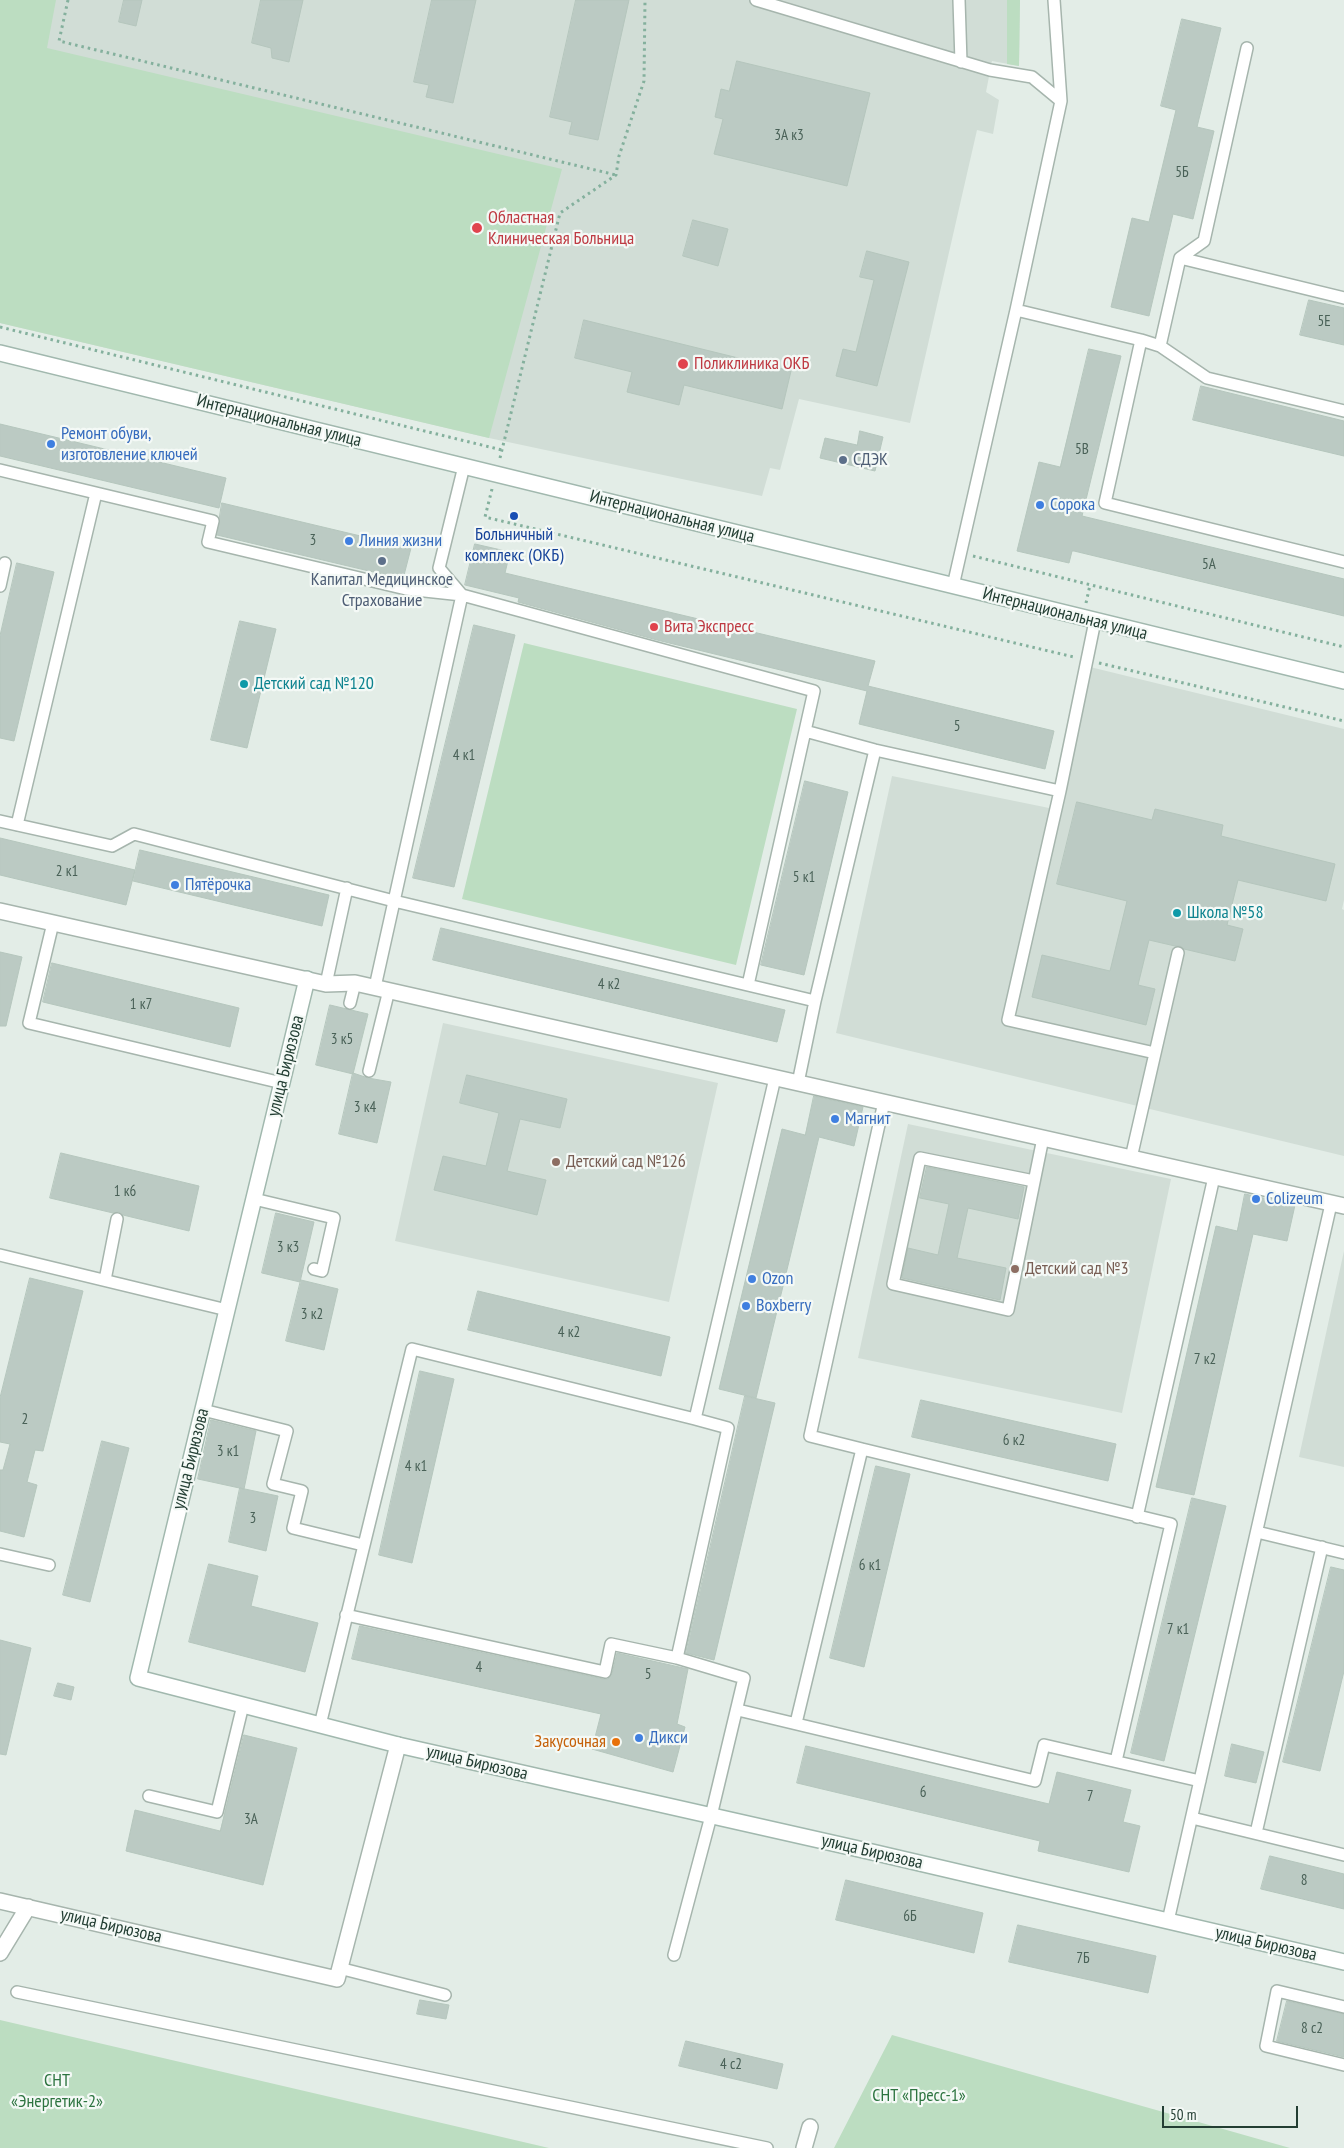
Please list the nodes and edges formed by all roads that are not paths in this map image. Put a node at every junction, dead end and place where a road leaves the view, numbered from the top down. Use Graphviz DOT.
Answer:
graph roads {
  1 [pos="756,0"];
  2 [pos="960,0"];
  3 [pos="1054,0"];
  4 [pos="1247,48"];
  5 [pos="961,62"];
  6 [pos="1061,101"];
  7 [pos="1180,258"];
  8 [pos="1344,298"];
  9 [pos="1016,310"];
  10 [pos="1141,340"];
  11 [pos="1160,346"];
  12 [pos="0,353"];
  13 [pos="1344,410"];
  14 [pos="464,466"];
  15 [pos="0,470"];
  16 [pos="96,493"];
  17 [pos="1344,562"];
  18 [pos="5,563"];
  19 [pos="0,586"];
  20 [pos="953,586"];
  21 [pos="462,595"];
  22 [pos="1096,621"];
  23 [pos="1344,682"];
  24 [pos="805,731"];
  25 [pos="875,750"];
  26 [pos="1060,792"];
  27 [pos="0,821"];
  28 [pos="17,825"];
  29 [pos="347,888"];
  30 [pos="394,900"];
  31 [pos="0,911"];
  32 [pos="53,923"];
  33 [pos="1178,953"];
  34 [pos="307,979"];
  35 [pos="355,983"];
  36 [pos="326,984"];
  37 [pos="748,985"];
  38 [pos="382,989"];
  39 [pos="815,1000"];
  40 [pos="350,1003"];
  41 [pos="1155,1053"];
  42 [pos="370,1070"];
  43 [pos="775,1078"];
  44 [pos="282,1083"];
  45 [pos="798,1083"];
  46 [pos="884,1102"];
  47 [pos="1043,1138"];
  48 [pos="1131,1158"];
  49 [pos="1214,1177"];
  50 [pos="1034,1181"];
  51 [pos="254,1199"];
  52 [pos="1338,1205"];
  53 [pos="117,1219"];
  54 [pos="0,1255"];
  55 [pos="322,1271"];
  56 [pos="105,1280"];
  57 [pos="227,1310"];
  58 [pos="203,1410"];
  59 [pos="695,1419"];
  60 [pos="862,1449"];
  61 [pos="1137,1516"];
  62 [pos="1257,1532"];
  63 [pos="363,1545"];
  64 [pos="1322,1547"];
  65 [pos="1344,1552"];
  66 [pos="0,1554"];
  67 [pos="49,1565"];
  68 [pos="346,1615"];
  69 [pos="677,1658"];
  70 [pos="243,1705"];
  71 [pos="738,1710"];
  72 [pos="796,1724"];
  73 [pos="320,1725"];
  74 [pos="398,1745"];
  75 [pos="1116,1761"];
  76 [pos="1200,1780"];
  77 [pos="149,1796"];
  78 [pos="711,1816"];
  79 [pos="1192,1818"];
  80 [pos="1256,1833"];
  81 [pos="1344,1855"];
  82 [pos="0,1900"];
  83 [pos="28,1907"];
  84 [pos="1168,1921"];
  85 [pos="0,1953"];
  86 [pos="674,1955"];
  87 [pos="1344,1962"];
  88 [pos="339,1968"];
  89 [pos="17,1992"];
  90 [pos="445,1995"];
  91 [pos="1344,2007"];
  92 [pos="1344,2065"];
  93 [pos="810,2127"];
  94 [pos="763,2147"];
  95 [pos="804,2148"];
  1 -- 5 [label="lane"];
  2 -- 5 [label="lane"];
  3 -- 6 [label="lane"];
  4 -- 7 [label="lane"];
  5 -- 6 [label="lane"];
  6 -- 9 [label="lane"];
  7 -- 8 [label="lane"];
  7 -- 11 [label="lane"];
  9 -- 10 [label="lane"];
  9 -- 20 [label="lane"];
  10 -- 11 [label="lane"];
  10 -- 17 [label="lane"];
  11 -- 13 [label="lane"];
  12 -- 14 [label="street, Интернациональная улица"];
  14 -- 20 [label="street, Интернациональная улица"];
  14 -- 21 [label="lane"];
  15 -- 16 [label="lane"];
  16 -- 21 [label="lane"];
  16 -- 28 [label="lane"];
  18 -- 19 [label="lane"];
  20 -- 22 [label="street, Интернациональная улица"];
  21 -- 24 [label="lane"];
  21 -- 30 [label="lane"];
  22 -- 23 [label="street, Интернациональная улица"];
  22 -- 26 [label="lane"];
  24 -- 25 [label="lane"];
  24 -- 37 [label="lane"];
  25 -- 26 [label="lane"];
  25 -- 39 [label="lane"];
  26 -- 41 [label="lane"];
  27 -- 28 [label="lane"];
  28 -- 29 [label="lane"];
  29 -- 30 [label="lane"];
  29 -- 36 [label="lane"];
  30 -- 37 [label="lane"];
  30 -- 38 [label="lane"];
  31 -- 32 [label="street"];
  32 -- 34 [label="street"];
  32 -- 44 [label="lane"];
  33 -- 41 [label="lane"];
  34 -- 36 [label="street"];
  34 -- 44 [label="street, улица Бирюзова"];
  35 -- 36 [label="street"];
  35 -- 38 [label="street"];
  35 -- 40 [label="lane"];
  37 -- 39 [label="lane"];
  38 -- 42 [label="lane"];
  38 -- 43 [label="street"];
  39 -- 45 [label="lane"];
  41 -- 48 [label="lane"];
  43 -- 45 [label="street"];
  43 -- 59 [label="lane"];
  44 -- 51 [label="street, улица Бирюзова"];
  45 -- 46 [label="street"];
  46 -- 47 [label="street"];
  46 -- 60 [label="lane"];
  47 -- 48 [label="street"];
  47 -- 50 [label="lane"];
  48 -- 49 [label="street"];
  49 -- 52 [label="street"];
  49 -- 61 [label="lane"];
  50 -- 50 [label="lane"];
  51 -- 55 [label="lane"];
  51 -- 57 [label="street, улица Бирюзова"];
  52 -- 62 [label="lane"];
  53 -- 56 [label="lane"];
  54 -- 56 [label="lane"];
  56 -- 57 [label="lane"];
  57 -- 58 [label="street, улица Бирюзова"];
  58 -- 63 [label="lane"];
  58 -- 70 [label="street, улица Бирюзова"];
  59 -- 63 [label="lane"];
  59 -- 69 [label="lane"];
  60 -- 61 [label="lane"];
  60 -- 72 [label="lane"];
  61 -- 75 [label="lane"];
  62 -- 64 [label="lane"];
  62 -- 76 [label="lane"];
  63 -- 68 [label="lane"];
  64 -- 65 [label="lane"];
  64 -- 80 [label="lane"];
  66 -- 67 [label="lane"];
  68 -- 69 [label="lane"];
  68 -- 73 [label="lane"];
  69 -- 71 [label="lane"];
  70 -- 73 [label="street, улица Бирюзова"];
  70 -- 77 [label="lane"];
  71 -- 72 [label="lane"];
  71 -- 78 [label="lane"];
  72 -- 75 [label="lane"];
  73 -- 74 [label="street, улица Бирюзова"];
  74 -- 78 [label="street, улица Бирюзова"];
  74 -- 88 [label="street"];
  75 -- 76 [label="lane"];
  76 -- 79 [label="lane"];
  78 -- 84 [label="street, улица Бирюзова"];
  78 -- 86 [label="lane"];
  79 -- 80 [label="lane"];
  79 -- 84 [label="lane"];
  80 -- 81 [label="lane"];
  82 -- 83 [label="street, улица Бирюзова"];
  83 -- 85 [label="street"];
  83 -- 88 [label="street, улица Бирюзова"];
  84 -- 87 [label="street, улица Бирюзова"];
  88 -- 90 [label="lane"];
  89 -- 94 [label="lane"];
  91 -- 92 [label="lane"];
  93 -- 95 [label="street"];
}
